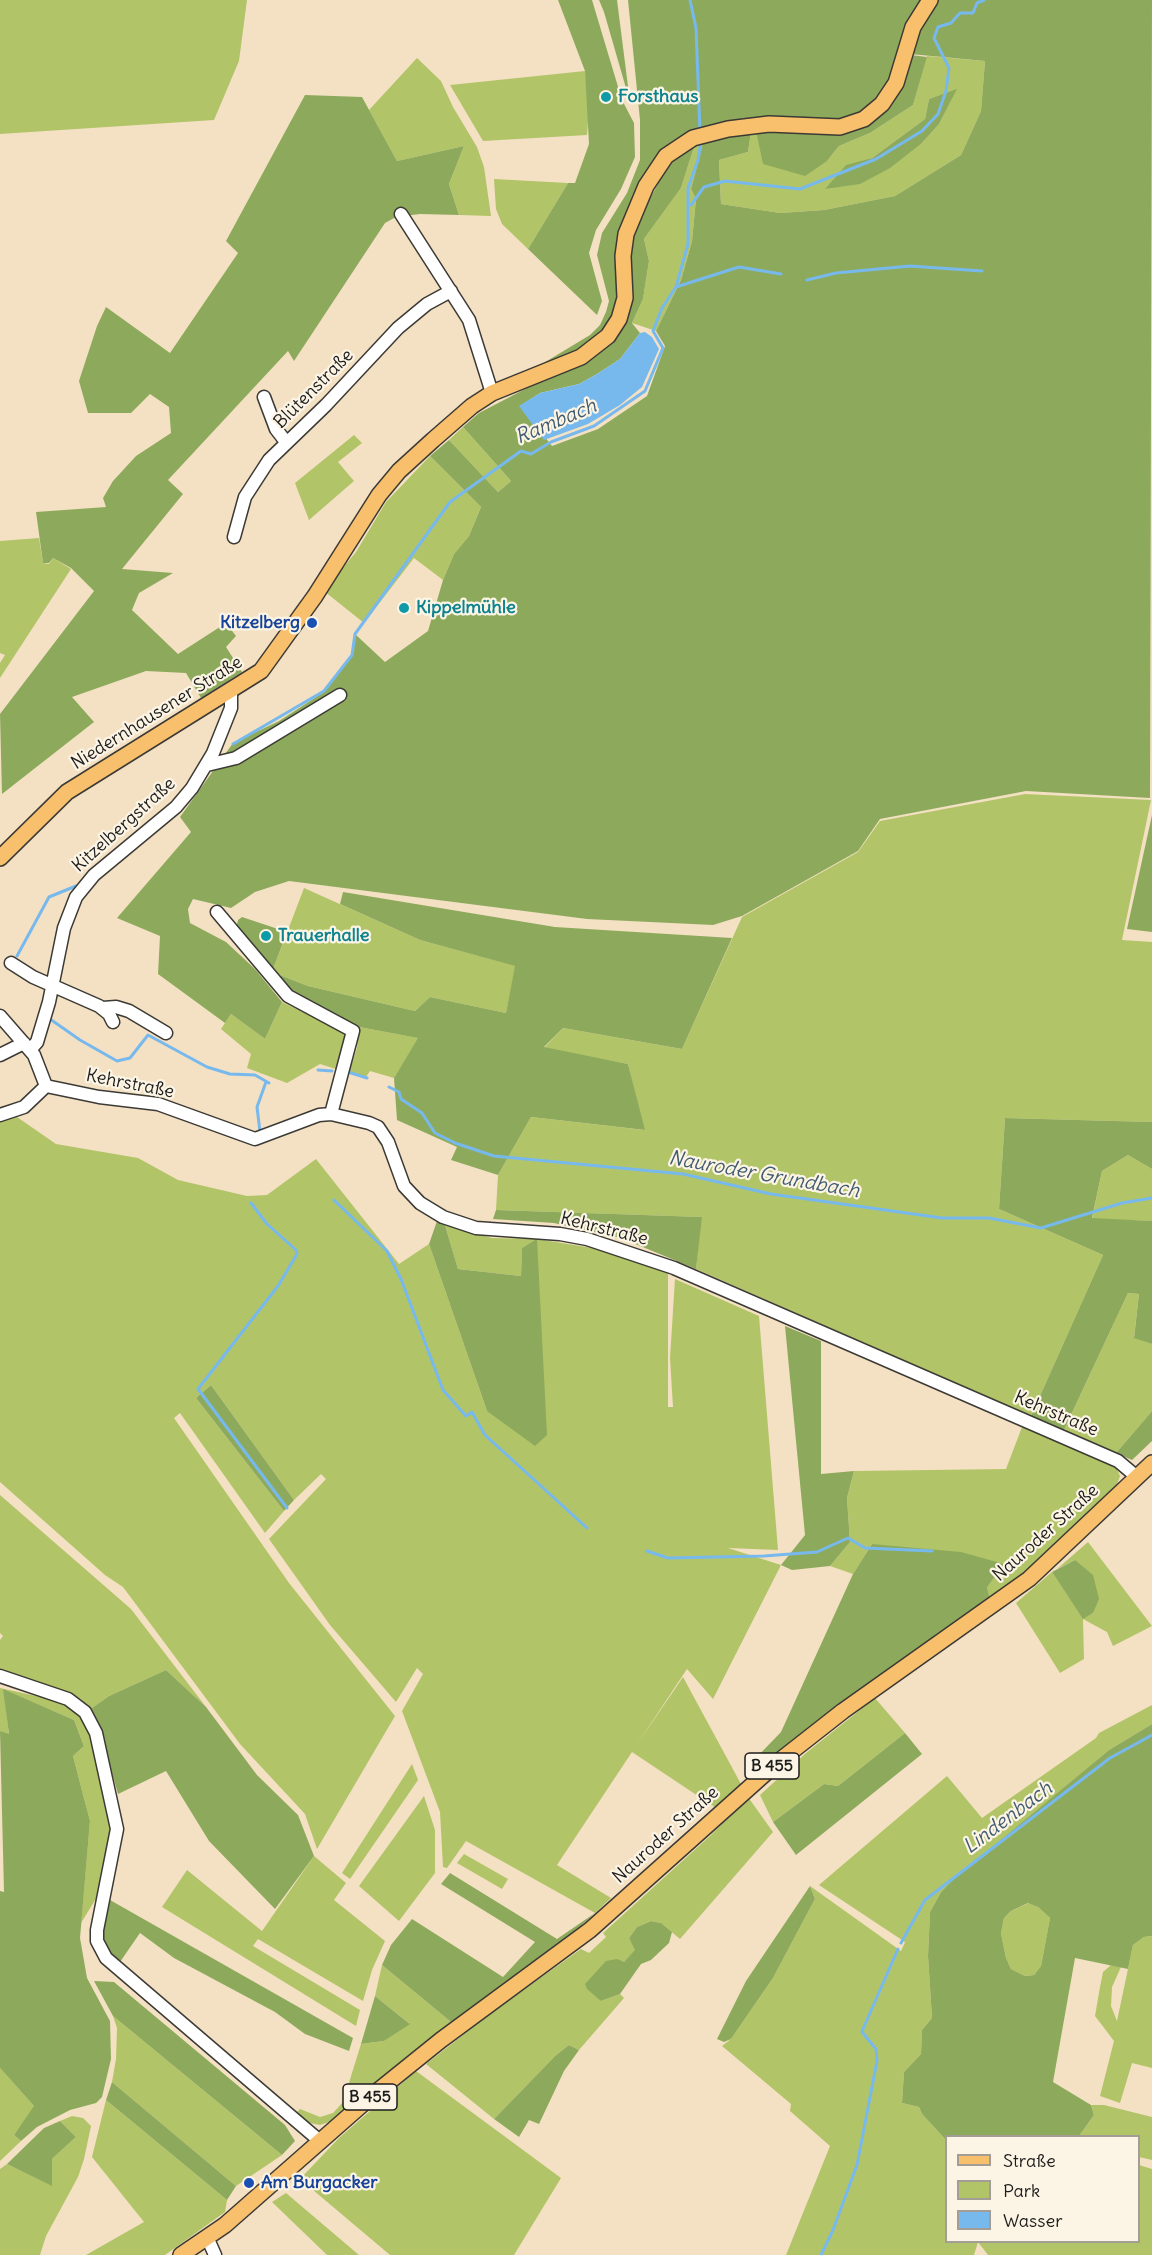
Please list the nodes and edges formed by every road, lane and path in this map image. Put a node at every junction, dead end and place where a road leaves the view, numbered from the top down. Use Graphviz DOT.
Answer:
graph roads {
  1 [pos="930,0"];
  2 [pos="400,214"];
  3 [pos="451,291"];
  4 [pos="492,393"];
  5 [pos="264,397"];
  6 [pos="286,442"];
  7 [pos="234,537"];
  8 [pos="231,691"];
  9 [pos="340,695"];
  10 [pos="207,765"];
  11 [pos="0,858"];
  12 [pos="217,912"];
  13 [pos="11,963"];
  14 [pos="54,985"];
  15 [pos="103,1008"];
  16 [pos="0,1016"];
  17 [pos="113,1022"];
  18 [pos="166,1033"];
  19 [pos="27,1047"];
  20 [pos="0,1055"];
  21 [pos="46,1086"];
  22 [pos="331,1114"];
  23 [pos="0,1115"];
  24 [pos="1152,1463"];
  25 [pos="1137,1477"];
  26 [pos="0,1676"];
  27 [pos="321,2142"];
  28 [pos="207,2237"];
  29 [pos="180,2255"];
  30 [pos="215,2255"];
  1 -- 4 [label="main road, Niedernhausener Straße"];
  2 -- 3 [label="street"];
  3 -- 4 [label="street"];
  3 -- 6 [label="street, Blütenstraße"];
  4 -- 8 [label="main road, Niedernhausener Straße"];
  5 -- 6 [label="street"];
  6 -- 7 [label="street, Blütenstraße"];
  8 -- 10 [label="street, Kitzelbergstraße"];
  8 -- 11 [label="main road, Niedernhausener Straße"];
  9 -- 10 [label="street"];
  10 -- 14 [label="street, Kitzelbergstraße"];
  12 -- 22 [label="street"];
  13 -- 14 [label="street"];
  14 -- 15 [label="street"];
  14 -- 19 [label="street, Kitzelbergstraße"];
  15 -- 17 [label="street"];
  15 -- 18 [label="street"];
  16 -- 19 [label="street"];
  19 -- 20 [label="street"];
  19 -- 21 [label="street"];
  21 -- 22 [label="street, Kehrstraße"];
  21 -- 23 [label="street"];
  22 -- 25 [label="street, Kehrstraße"];
  24 -- 25 [label="main road, Nauroder Straße / B 455"];
  25 -- 27 [label="main road, Nauroder Straße / B 455"];
  26 -- 27 [label="street"];
  27 -- 28 [label="main road, Nauroder Straße / B 455"];
  28 -- 29 [label="main road, B 455"];
  28 -- 30 [label="street"];
}
